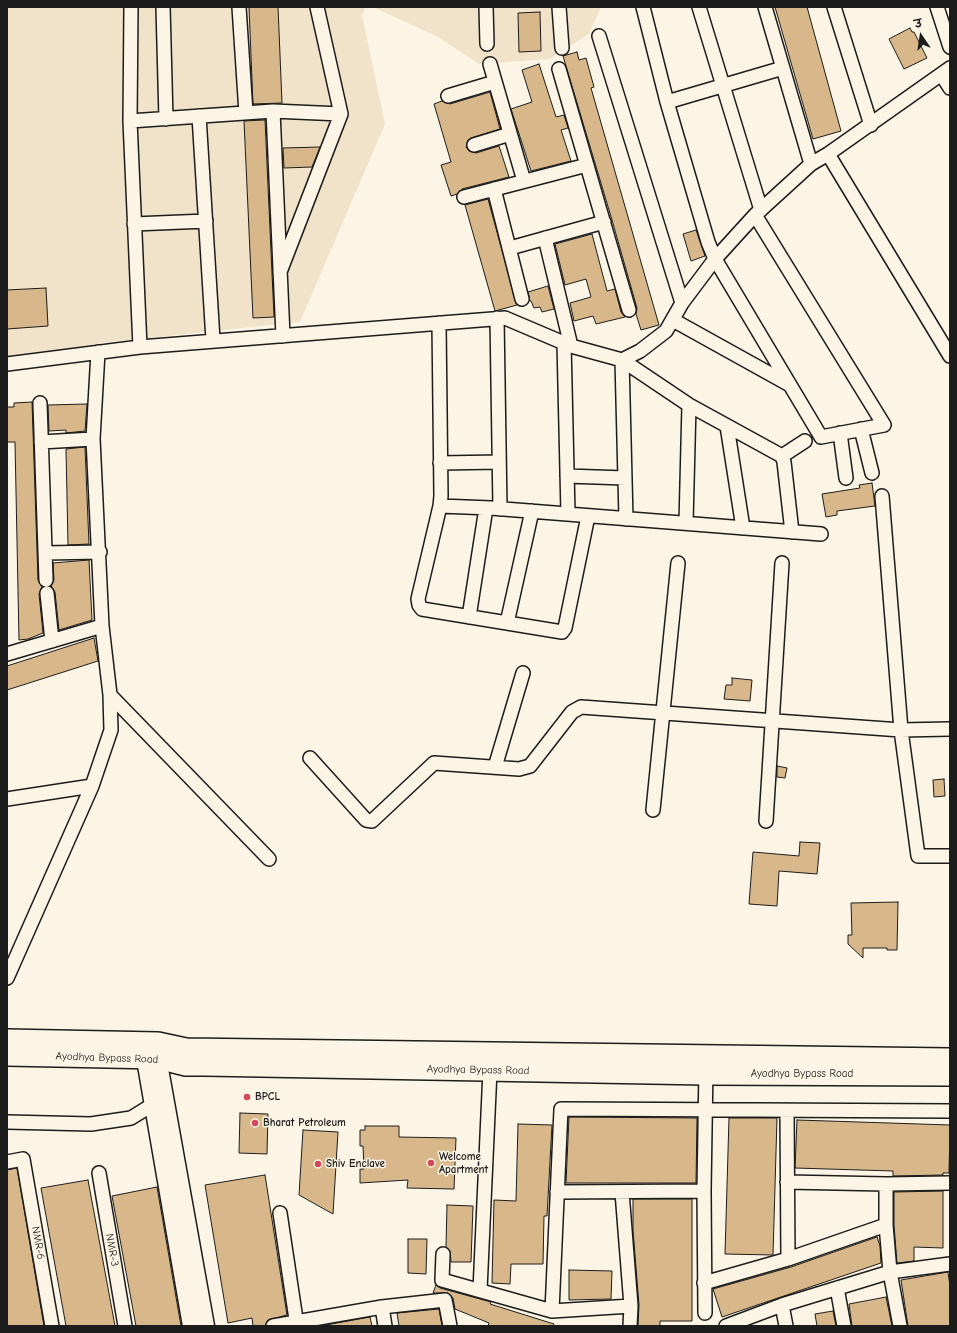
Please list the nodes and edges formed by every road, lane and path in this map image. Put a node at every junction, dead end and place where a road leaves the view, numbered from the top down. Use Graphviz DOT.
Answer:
graph roads {
  1 [pos="131,7"];
  2 [pos="163,7"];
  3 [pos="239,7"];
  4 [pos="317,7"];
  5 [pos="486,7"];
  6 [pos="559,7"];
  7 [pos="643,7"];
  8 [pos="699,7"];
  9 [pos="765,7"];
  10 [pos="834,7"];
  11 [pos="937,7"];
  12 [pos="599,36"];
  13 [pos="487,44"];
  14 [pos="950,46"];
  15 [pos="562,48"];
  16 [pos="490,64"];
  17 [pos="783,68"];
  18 [pos="559,70"];
  19 [pos="946,72"];
  20 [pos="495,82"];
  21 [pos="723,86"];
  22 [pos="950,88"];
  23 [pos="448,96"];
  24 [pos="668,102"];
  25 [pos="272,111"];
  26 [pos="246,113"];
  27 [pos="341,114"];
  28 [pos="199,116"];
  29 [pos="166,119"];
  30 [pos="130,121"];
  31 [pos="871,125"];
  32 [pos="510,134"];
  33 [pos="474,145"];
  34 [pos="828,154"];
  35 [pos="811,164"];
  36 [pos="587,165"];
  37 [pos="524,181"];
  38 [pos="494,189"];
  39 [pos="464,197"];
  40 [pos="758,212"];
  41 [pos="206,221"];
  42 [pos="604,222"];
  43 [pos="134,224"];
  44 [pos="545,238"];
  45 [pos="510,248"];
  46 [pos="715,259"];
  47 [pos="280,272"];
  48 [pos="522,299"];
  49 [pos="682,303"];
  50 [pos="629,310"];
  51 [pos="497,318"];
  52 [pos="673,320"];
  53 [pos="439,323"];
  54 [pos="283,336"];
  55 [pos="213,340"];
  56 [pos="567,345"];
  57 [pos="140,347"];
  58 [pos="98,352"];
  59 [pos="949,352"];
  60 [pos="622,360"];
  61 [pos="7,364"];
  62 [pos="790,385"];
  63 [pos="40,403"];
  64 [pos="689,405"];
  65 [pos="727,426"];
  66 [pos="861,429"];
  67 [pos="840,433"];
  68 [pos="93,439"];
  69 [pos="805,441"];
  70 [pos="41,442"];
  71 [pos="782,456"];
  72 [pos="499,462"];
  73 [pos="440,463"];
  74 [pos="872,472"];
  75 [pos="567,476"];
  76 [pos="625,478"];
  77 [pos="846,478"];
  78 [pos="882,496"];
  79 [pos="440,506"];
  80 [pos="486,508"];
  81 [pos="500,509"];
  82 [pos="532,511"];
  83 [pos="568,514"];
  84 [pos="588,516"];
  85 [pos="626,519"];
  86 [pos="686,523"];
  87 [pos="743,528"];
  88 [pos="792,532"];
  89 [pos="821,534"];
  90 [pos="100,552"];
  91 [pos="45,553"];
  92 [pos="678,563"];
  93 [pos="782,563"];
  94 [pos="46,580"];
  95 [pos="47,594"];
  96 [pos="469,617"];
  97 [pos="507,623"];
  98 [pos="102,626"];
  99 [pos="52,641"];
  100 [pos="7,654"];
  101 [pos="523,673"];
  102 [pos="110,694"];
  103 [pos="663,712"];
  104 [pos="772,720"];
  105 [pos="950,729"];
  106 [pos="901,730"];
  107 [pos="310,758"];
  108 [pos="495,767"];
  109 [pos="92,786"];
  110 [pos="7,799"];
  111 [pos="653,810"];
  112 [pos="766,821"];
  113 [pos="950,856"];
  114 [pos="269,859"];
  115 [pos="8,972"];
  116 [pos="7,1040"];
  117 [pos="150,1050"];
  118 [pos="7,1055"];
  119 [pos="950,1059"];
  120 [pos="706,1065"];
  121 [pos="490,1070"];
  122 [pos="950,1075"];
  123 [pos="159,1100"];
  124 [pos="705,1110"];
  125 [pos="787,1111"];
  126 [pos="950,1111"];
  127 [pos="7,1122"];
  128 [pos="7,1162"];
  129 [pos="99,1173"];
  130 [pos="787,1182"];
  131 [pos="950,1183"];
  132 [pos="886,1184"];
  133 [pos="704,1191"];
  134 [pos="557,1192"];
  135 [pos="622,1192"];
  136 [pos="280,1213"];
  137 [pos="886,1225"];
  138 [pos="443,1254"];
  139 [pos="788,1259"];
  140 [pos="950,1264"];
  141 [pos="890,1272"];
  142 [pos="704,1283"];
  143 [pos="837,1288"];
  144 [pos="480,1290"];
  145 [pos="782,1305"];
  146 [pos="631,1306"];
  147 [pos="382,1307"];
  148 [pos="552,1310"];
  149 [pos="705,1313"];
  150 [pos="297,1324"];
  151 [pos="52,1326"];
  152 [pos="125,1326"];
  153 [pos="191,1326"];
  154 [pos="206,1326"];
  155 [pos="273,1326"];
  156 [pos="385,1326"];
  157 [pos="450,1326"];
  158 [pos="630,1326"];
  159 [pos="726,1326"];
  160 [pos="786,1326"];
  161 [pos="844,1326"];
  162 [pos="900,1326"];
  1 -- 30 [label="street"];
  2 -- 29 [label="street"];
  3 -- 26 [label="street"];
  4 -- 27 [label="street"];
  5 -- 13 [label="street"];
  6 -- 15 [label="street"];
  7 -- 24 [label="street"];
  8 -- 21 [label="street"];
  9 -- 17 [label="street"];
  10 -- 31 [label="street"];
  11 -- 14 [label="street"];
  12 -- 49 [label="street"];
  16 -- 20 [label="street"];
  17 -- 21 [label="street"];
  17 -- 35 [label="street"];
  18 -- 36 [label="street"];
  19 -- 22 [label="street"];
  19 -- 31 [label="street"];
  20 -- 23 [label="street"];
  20 -- 32 [label="street"];
  21 -- 24 [label="street"];
  21 -- 40 [label="street"];
  24 -- 46 [label="street"];
  25 -- 26 [label="street"];
  25 -- 27 [label="street"];
  25 -- 47 [label="street"];
  26 -- 28 [label="street"];
  27 -- 47 [label="street"];
  28 -- 29 [label="street"];
  28 -- 41 [label="street"];
  29 -- 30 [label="street"];
  30 -- 43 [label="street"];
  31 -- 34 [label="street"];
  32 -- 33 [label="street"];
  32 -- 37 [label="street"];
  34 -- 35 [label="street"];
  34 -- 59 [label="street"];
  35 -- 40 [label="street"];
  36 -- 37 [label="street"];
  36 -- 42 [label="street"];
  37 -- 38 [label="street"];
  38 -- 39 [label="street"];
  38 -- 45 [label="street"];
  40 -- 46 [label="street"];
  40 -- 66 [label="street"];
  41 -- 43 [label="street"];
  41 -- 55 [label="street"];
  42 -- 44 [label="street"];
  42 -- 50 [label="street"];
  43 -- 57 [label="street"];
  44 -- 45 [label="street"];
  44 -- 56 [label="street"];
  45 -- 48 [label="street"];
  46 -- 49 [label="street"];
  46 -- 62 [label="street"];
  47 -- 54 [label="street"];
  49 -- 52 [label="street"];
  51 -- 53 [label="street"];
  51 -- 56 [label="street"];
  51 -- 72 [label="street"];
  52 -- 60 [label="street"];
  52 -- 62 [label="street"];
  53 -- 54 [label="street"];
  53 -- 73 [label="street"];
  54 -- 55 [label="street"];
  55 -- 57 [label="street"];
  56 -- 60 [label="street"];
  56 -- 75 [label="street"];
  57 -- 58 [label="street"];
  58 -- 61 [label="street"];
  58 -- 68 [label="street"];
  60 -- 64 [label="street"];
  60 -- 76 [label="street"];
  62 -- 67 [label="street"];
  63 -- 70 [label="street"];
  64 -- 65 [label="street"];
  64 -- 86 [label="street"];
  65 -- 71 [label="street"];
  65 -- 87 [label="street"];
  66 -- 67 [label="street"];
  66 -- 74 [label="street"];
  67 -- 77 [label="street"];
  68 -- 70 [label="street"];
  68 -- 90 [label="street"];
  69 -- 71 [label="street"];
  70 -- 91 [label="street"];
  71 -- 88 [label="street"];
  72 -- 73 [label="street"];
  72 -- 81 [label="street"];
  73 -- 79 [label="street"];
  75 -- 76 [label="street"];
  75 -- 83 [label="street"];
  76 -- 85 [label="street"];
  78 -- 106 [label="street"];
  79 -- 80 [label="street"];
  79 -- 96 [label="street"];
  80 -- 81 [label="street"];
  80 -- 96 [label="street"];
  81 -- 82 [label="street"];
  82 -- 83 [label="street"];
  82 -- 97 [label="street"];
  83 -- 84 [label="street"];
  84 -- 85 [label="street"];
  84 -- 97 [label="street"];
  85 -- 86 [label="street"];
  86 -- 87 [label="street"];
  87 -- 88 [label="street"];
  88 -- 89 [label="street"];
  90 -- 91 [label="street"];
  90 -- 98 [label="street"];
  91 -- 94 [label="street"];
  92 -- 103 [label="street"];
  93 -- 104 [label="street"];
  95 -- 99 [label="street"];
  96 -- 97 [label="street"];
  98 -- 99 [label="street"];
  98 -- 102 [label="street"];
  99 -- 100 [label="street"];
  101 -- 108 [label="street"];
  102 -- 109 [label="street"];
  102 -- 114 [label="street"];
  103 -- 104 [label="street"];
  103 -- 108 [label="street"];
  103 -- 111 [label="street"];
  104 -- 106 [label="street"];
  104 -- 112 [label="street"];
  105 -- 106 [label="street"];
  106 -- 113 [label="street"];
  107 -- 108 [label="street"];
  109 -- 110 [label="street"];
  109 -- 115 [label="street"];
  116 -- 117 [label="main road, Ayodhya Bypass Road"];
  117 -- 118 [label="main road, Ayodhya Bypass Road"];
  117 -- 120 [label="main road, Ayodhya Bypass Road"];
  117 -- 121 [label="main road, Ayodhya Bypass Road"];
  117 -- 123 [label="street"];
  119 -- 120 [label="main road, Ayodhya Bypass Road"];
  120 -- 121 [label="main road, Ayodhya Bypass Road"];
  120 -- 122 [label="main road, Ayodhya Bypass Road"];
  120 -- 124 [label="street"];
  121 -- 144 [label="street"];
  123 -- 127 [label="street"];
  123 -- 153 [label="street"];
  123 -- 154 [label="street"];
  124 -- 125 [label="street"];
  124 -- 133 [label="street"];
  124 -- 134 [label="street"];
  125 -- 126 [label="street"];
  125 -- 130 [label="street"];
  128 -- 151 [label="street, NMR-6"];
  129 -- 152 [label="street, NMR-3"];
  130 -- 132 [label="street"];
  130 -- 139 [label="street"];
  131 -- 132 [label="street"];
  132 -- 137 [label="street"];
  133 -- 135 [label="street"];
  133 -- 142 [label="street"];
  134 -- 135 [label="street"];
  134 -- 148 [label="street"];
  135 -- 146 [label="street"];
  136 -- 150 [label="street"];
  137 -- 139 [label="street"];
  137 -- 141 [label="street"];
  138 -- 144 [label="street"];
  139 -- 142 [label="street"];
  140 -- 141 [label="street"];
  141 -- 143 [label="street"];
  141 -- 162 [label="street"];
  142 -- 149 [label="street"];
  143 -- 145 [label="street"];
  143 -- 161 [label="street"];
  144 -- 148 [label="street"];
  145 -- 159 [label="street"];
  145 -- 160 [label="street"];
  146 -- 148 [label="street"];
  146 -- 158 [label="street"];
  147 -- 150 [label="street"];
  147 -- 156 [label="street"];
  147 -- 157 [label="street"];
  150 -- 155 [label="street"];
}
